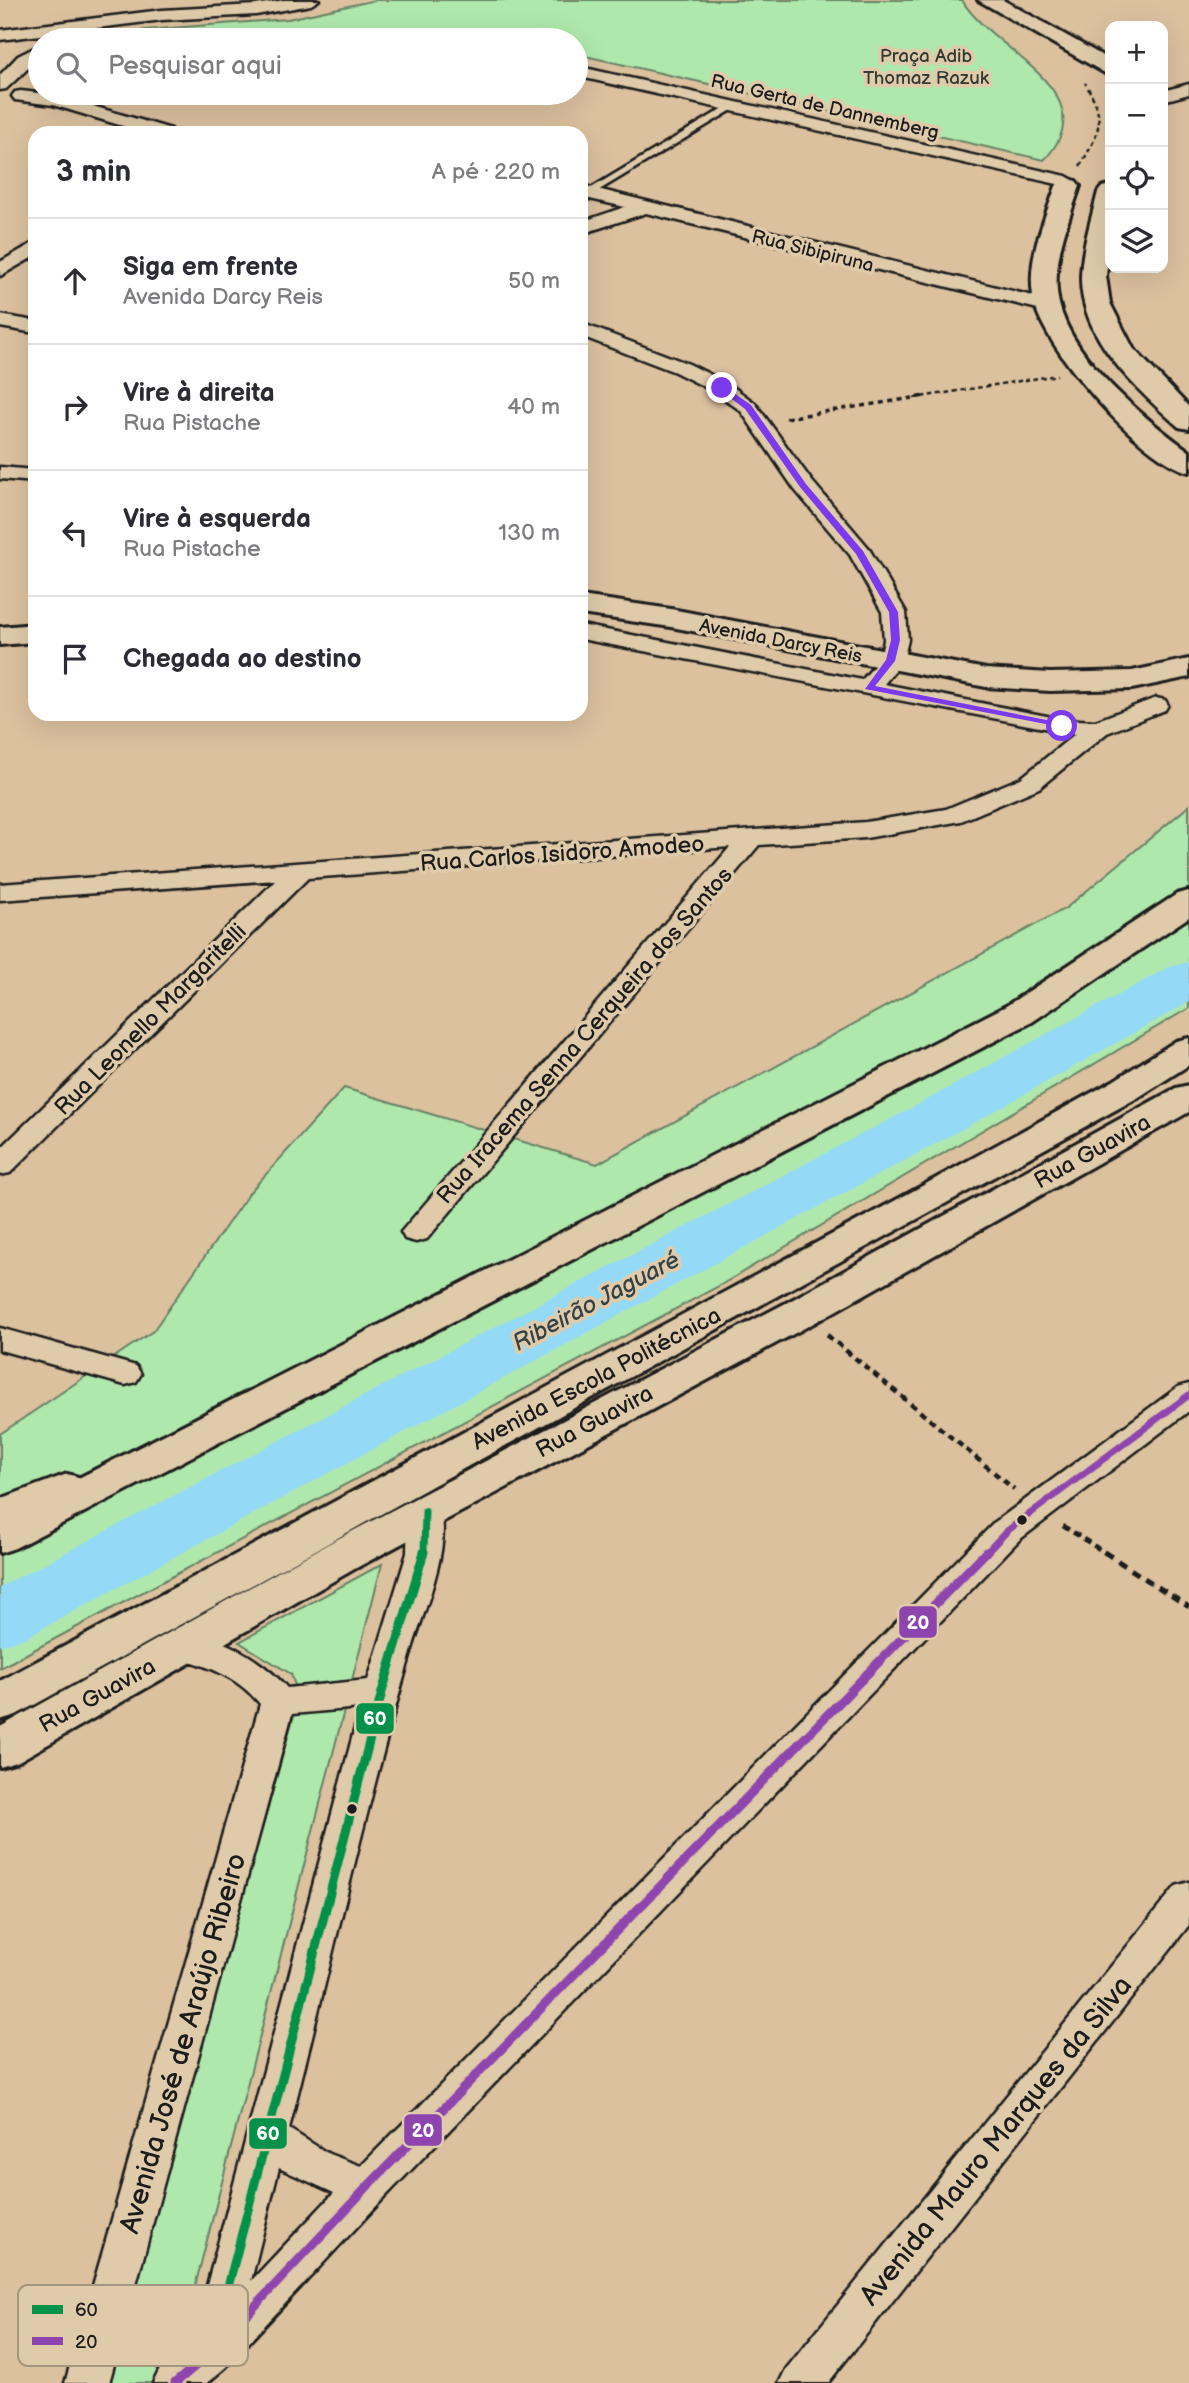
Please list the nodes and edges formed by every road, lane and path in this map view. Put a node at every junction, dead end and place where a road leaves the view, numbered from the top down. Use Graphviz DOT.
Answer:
graph roads {
  1 [pos="171,0"];
  2 [pos="311,0"];
  3 [pos="988,0"];
  4 [pos="162,16"];
  5 [pos="82,25"];
  6 [pos="57,28"];
  7 [pos="77,28"];
  8 [pos="28,32"];
  9 [pos="0,35"];
  10 [pos="28,58"];
  11 [pos="1105,66"];
  12 [pos="588,74"];
  13 [pos="1080,78"];
  14 [pos="1189,89"];
  15 [pos="1,93"];
  16 [pos="1168,95"];
  17 [pos="28,97"];
  18 [pos="72,105"];
  19 [pos="732,107"];
  20 [pos="142,126"];
  21 [pos="1090,181"];
  22 [pos="588,190"];
  23 [pos="588,193"];
  24 [pos="642,208"];
  25 [pos="588,226"];
  26 [pos="28,253"];
  27 [pos="0,271"];
  28 [pos="1046,305"];
  29 [pos="0,321"];
  30 [pos="28,326"];
  31 [pos="588,332"];
  32 [pos="1086,370"];
  33 [pos="1189,421"];
  34 [pos="757,423"];
  35 [pos="1189,464"];
  36 [pos="0,473"];
  37 [pos="28,475"];
  38 [pos="588,606"];
  39 [pos="588,633"];
  40 [pos="28,634"];
  41 [pos="0,636"];
  42 [pos="28,660"];
  43 [pos="891,661"];
  44 [pos="0,662"];
  45 [pos="1189,668"];
  46 [pos="868,687"];
  47 [pos="1156,705"];
  48 [pos="1097,728"];
  49 [pos="751,839"];
  50 [pos="300,871"];
  51 [pos="0,892"];
  52 [pos="1189,901"];
  53 [pos="1189,1049"];
  54 [pos="1189,1096"];
  55 [pos="0,1166"];
  56 [pos="416,1232"];
  57 [pos="800,1312"];
  58 [pos="0,1339"];
  59 [pos="125,1374"];
  60 [pos="1189,1395"];
  61 [pos="170,1448"];
  62 [pos="1038,1507"];
  63 [pos="425,1511"];
  64 [pos="0,1516"];
  65 [pos="0,1537"];
  66 [pos="1189,1607"];
  67 [pos="183,1646"];
  68 [pos="382,1692"];
  69 [pos="278,1702"];
  70 [pos="8,1721"];
  71 [pos="1189,1897"];
  72 [pos="267,2135"];
  73 [pos="368,2186"];
  74 [pos="114,2285"];
  75 [pos="228,2285"];
  76 [pos="248,2321"];
  77 [pos="92,2366"];
  78 [pos="206,2368"];
  79 [pos="87,2383"];
  80 [pos="175,2383"];
  81 [pos="801,2383"];
  1 -- 4 [label="street"];
  2 -- 4 [label="street"];
  3 -- 11 [label="main road"];
  4 -- 5 [label="street"];
  5 -- 6 [label="street"];
  5 -- 7 [label="street"];
  8 -- 9 [label="street"];
  10 -- 15 [label="street"];
  12 -- 19 [label="street, Rua Gerta de Dannemberg"];
  13 -- 21 [label="path"];
  14 -- 16 [label="street"];
  15 -- 17 [label="street"];
  18 -- 20 [label="street"];
  19 -- 21 [label="street, Rua Gerta de Dannemberg"];
  19 -- 22 [label="lane"];
  21 -- 28 [label="main road"];
  21 -- 33 [label="main road"];
  23 -- 24 [label="street, Rua Sibipiruna"];
  24 -- 25 [label="street"];
  24 -- 28 [label="street, Rua Sibipiruna"];
  26 -- 27 [label="street"];
  28 -- 32 [label="main road"];
  29 -- 30 [label="street"];
  31 -- 34 [label="street"];
  32 -- 34 [label="path"];
  32 -- 35 [label="main road"];
  34 -- 43 [label="street"];
  36 -- 37 [label="street"];
  38 -- 43 [label="main road, Avenida Darcy Reis"];
  39 -- 46 [label="street, Avenida Darcy Reis"];
  40 -- 41 [label="main road"];
  42 -- 44 [label="main road"];
  43 -- 45 [label="main road, Avenida Darcy Reis"];
  43 -- 46 [label="street"];
  46 -- 48 [label="street, Avenida Darcy Reis"];
  47 -- 48 [label="street, Avenida Darcy Reis"];
  48 -- 49 [label="street, Rua Carlos Isidoro Amodeo"];
  49 -- 50 [label="street, Rua Carlos Isidoro Amodeo"];
  49 -- 56 [label="street, Rua Iracema Senna Cerqueira dos Santos"];
  50 -- 51 [label="street, Rua Carlos Isidoro Amodeo"];
  50 -- 55 [label="street, Rua Leonello Margaritelli"];
  52 -- 61 [label="main road"];
  53 -- 70 [label="main road, Avenida Escola Politécnica"];
  54 -- 57 [label="main road, Rua Guavira"];
  57 -- 62 [label="path"];
  57 -- 63 [label="main road, Rua Guavira"];
  58 -- 59 [label="street"];
  60 -- 62 [label="street"];
  61 -- 64 [label="main road"];
  61 -- 65 [label="main road"];
  62 -- 66 [label="path"];
  62 -- 73 [label="street"];
  63 -- 67 [label="main road, Rua Guavira"];
  63 -- 68 [label="street"];
  67 -- 69 [label="street"];
  67 -- 70 [label="main road, Rua Guavira"];
  68 -- 69 [label="street"];
  68 -- 72 [label="street"];
  69 -- 74 [label="street, Avenida José de Araújo Ribeiro"];
  71 -- 81 [label="street, Avenida Mauro Marques da Silva"];
  72 -- 73 [label="street"];
  72 -- 75 [label="street"];
  73 -- 76 [label="street"];
  77 -- 79 [label="street, Avenida José de Araújo Ribeiro"];
  78 -- 80 [label="street"];
}
